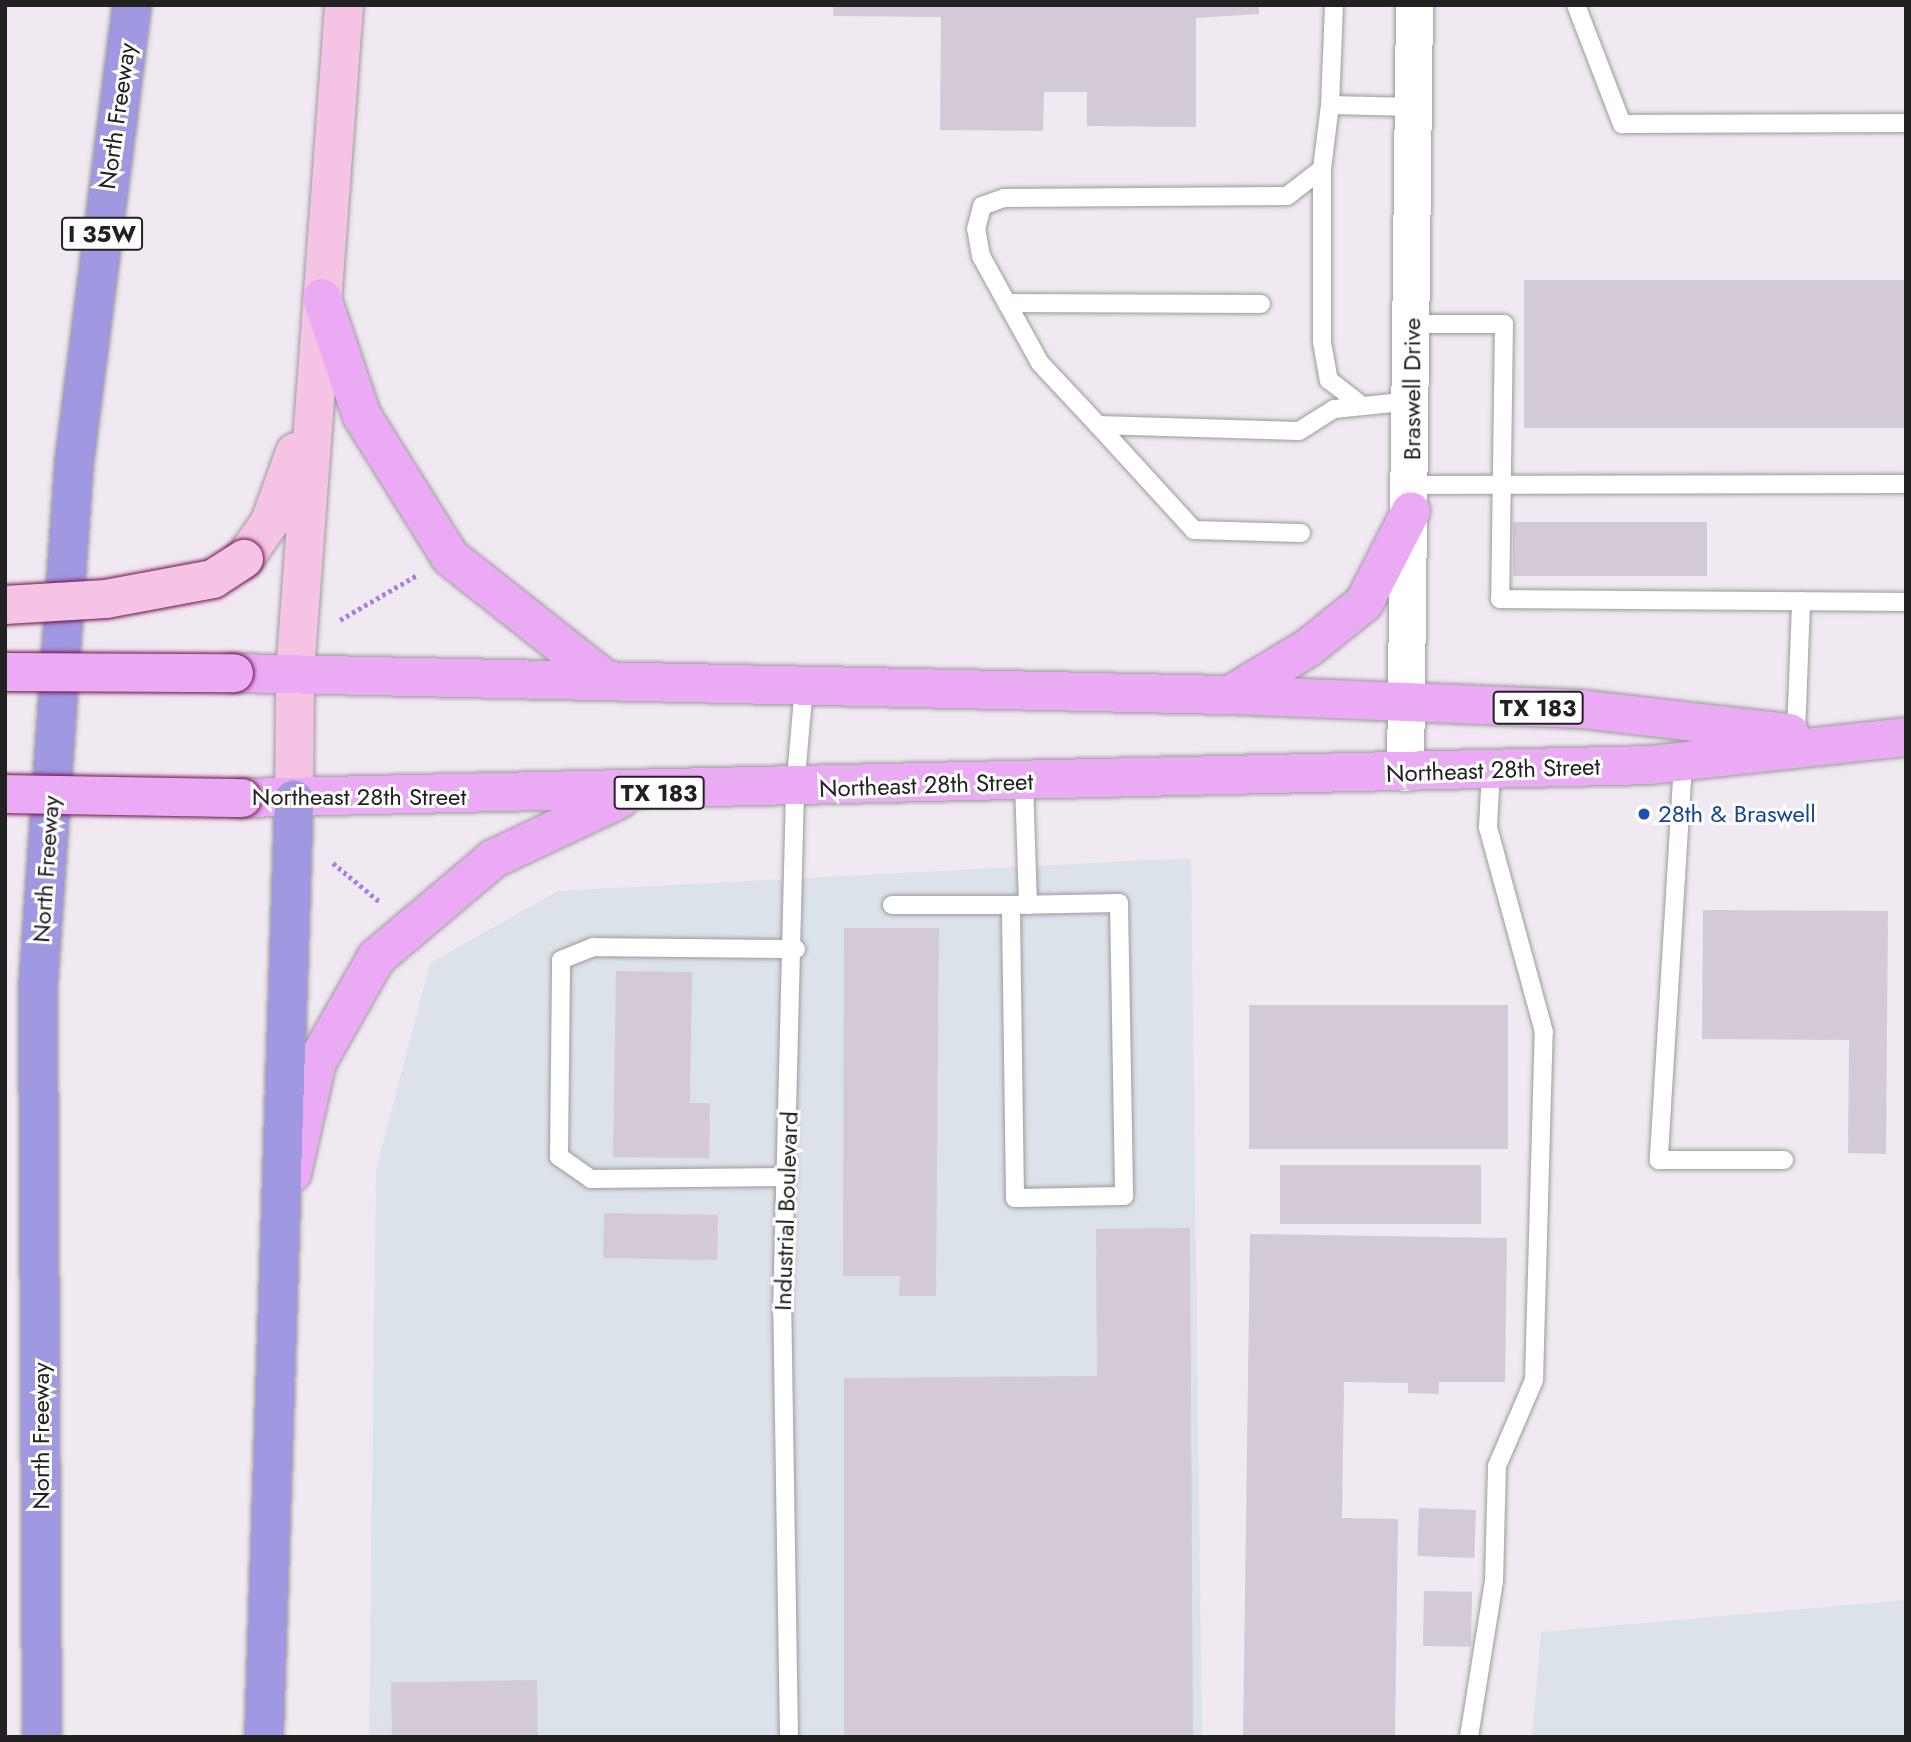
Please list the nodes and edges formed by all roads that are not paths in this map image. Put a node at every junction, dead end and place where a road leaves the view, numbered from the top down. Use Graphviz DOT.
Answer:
graph roads {
  1 [pos="132,5"];
  2 [pos="344,5"];
  3 [pos="1334,5"];
  4 [pos="1414,5"];
  5 [pos="1576,5"];
  6 [pos="1330,105"];
  7 [pos="1414,107"];
  8 [pos="1906,123"];
  9 [pos="1322,169"];
  10 [pos="322,298"];
  11 [pos="1007,303"];
  12 [pos="1261,304"];
  13 [pos="1413,324"];
  14 [pos="1412,401"];
  15 [pos="1358,403"];
  16 [pos="1098,425"];
  17 [pos="1906,484"];
  18 [pos="1503,485"];
  19 [pos="1412,498"];
  20 [pos="1301,533"];
  21 [pos="1801,601"];
  22 [pos="1906,602"];
  23 [pos="5,605"];
  24 [pos="5,672"];
  25 [pos="295,673"];
  26 [pos="607,681"];
  27 [pos="804,687"];
  28 [pos="1230,695"];
  29 [pos="1409,703"];
  30 [pos="1796,734"];
  31 [pos="1906,737"];
  32 [pos="1845,739"];
  33 [pos="1683,763"];
  34 [pos="1491,769"];
  35 [pos="1405,772"];
  36 [pos="1024,783"];
  37 [pos="795,789"];
  38 [pos="632,793"];
  39 [pos="5,794"];
  40 [pos="294,799"];
  41 [pos="892,905"];
  42 [pos="1019,905"];
  43 [pos="796,949"];
  44 [pos="1784,1160"];
  45 [pos="787,1177"];
  46 [pos="282,1216"];
  47 [pos="42,1737"];
  48 [pos="264,1737"];
  49 [pos="789,1737"];
  50 [pos="1469,1737"];
  1 -- 47 [label="highway, North Freeway / I 35W"];
  2 -- 10 [label="main road"];
  3 -- 6 [label="lane"];
  4 -- 7 [label="street, Braswell Drive"];
  5 -- 8 [label="lane"];
  6 -- 7 [label="lane"];
  6 -- 9 [label="lane"];
  7 -- 13 [label="street, Braswell Drive"];
  9 -- 11 [label="lane"];
  9 -- 15 [label="lane"];
  10 -- 23 [label="main road, bridge"];
  10 -- 25 [label="main road"];
  10 -- 26 [label="main road"];
  11 -- 12 [label="lane"];
  11 -- 16 [label="lane"];
  13 -- 14 [label="street, Braswell Drive"];
  13 -- 18 [label="lane"];
  14 -- 15 [label="lane"];
  14 -- 19 [label="street, Braswell Drive"];
  15 -- 16 [label="lane"];
  16 -- 20 [label="lane"];
  17 -- 18 [label="lane"];
  18 -- 19 [label="lane"];
  18 -- 21 [label="lane"];
  19 -- 28 [label="main road"];
  19 -- 29 [label="street, Braswell Drive"];
  21 -- 22 [label="lane"];
  21 -- 30 [label="lane"];
  24 -- 25 [label="main road, Northeast 28th Street / TX 183, bridge"];
  25 -- 26 [label="main road, Northeast 28th Street / TX 183"];
  25 -- 40 [label="main road"];
  26 -- 27 [label="main road, Northeast 28th Street / TX 183"];
  27 -- 28 [label="main road, Northeast 28th Street / TX 183"];
  27 -- 37 [label="lane, Industrial Boulevard"];
  28 -- 29 [label="main road, Northeast 28th Street / TX 183"];
  29 -- 30 [label="main road, Northeast 28th Street / TX 183"];
  29 -- 35 [label="street, Braswell Drive"];
  30 -- 32 [label="main road, Northeast 28th Street / TX 183"];
  31 -- 32 [label="main road, Northeast 28th Street / TX 183"];
  32 -- 33 [label="main road, Northeast 28th Street / TX 183"];
  33 -- 34 [label="main road, Northeast 28th Street / TX 183"];
  33 -- 44 [label="lane"];
  34 -- 35 [label="main road, Northeast 28th Street / TX 183"];
  34 -- 50 [label="lane"];
  35 -- 36 [label="main road, Northeast 28th Street / TX 183"];
  36 -- 37 [label="main road, Northeast 28th Street / TX 183"];
  36 -- 42 [label="lane"];
  37 -- 38 [label="main road, Northeast 28th Street / TX 183"];
  37 -- 43 [label="lane, Industrial Boulevard"];
  38 -- 40 [label="main road, Northeast 28th Street / TX 183"];
  38 -- 46 [label="main road"];
  39 -- 40 [label="main road, Northeast 28th Street / TX 183, bridge"];
  40 -- 46 [label="highway"];
  41 -- 42 [label="lane"];
  42 -- 42 [label="lane"];
  43 -- 45 [label="lane, Industrial Boulevard"];
  43 -- 45 [label="lane"];
  45 -- 49 [label="lane, Industrial Boulevard"];
  46 -- 48 [label="highway"];
}
